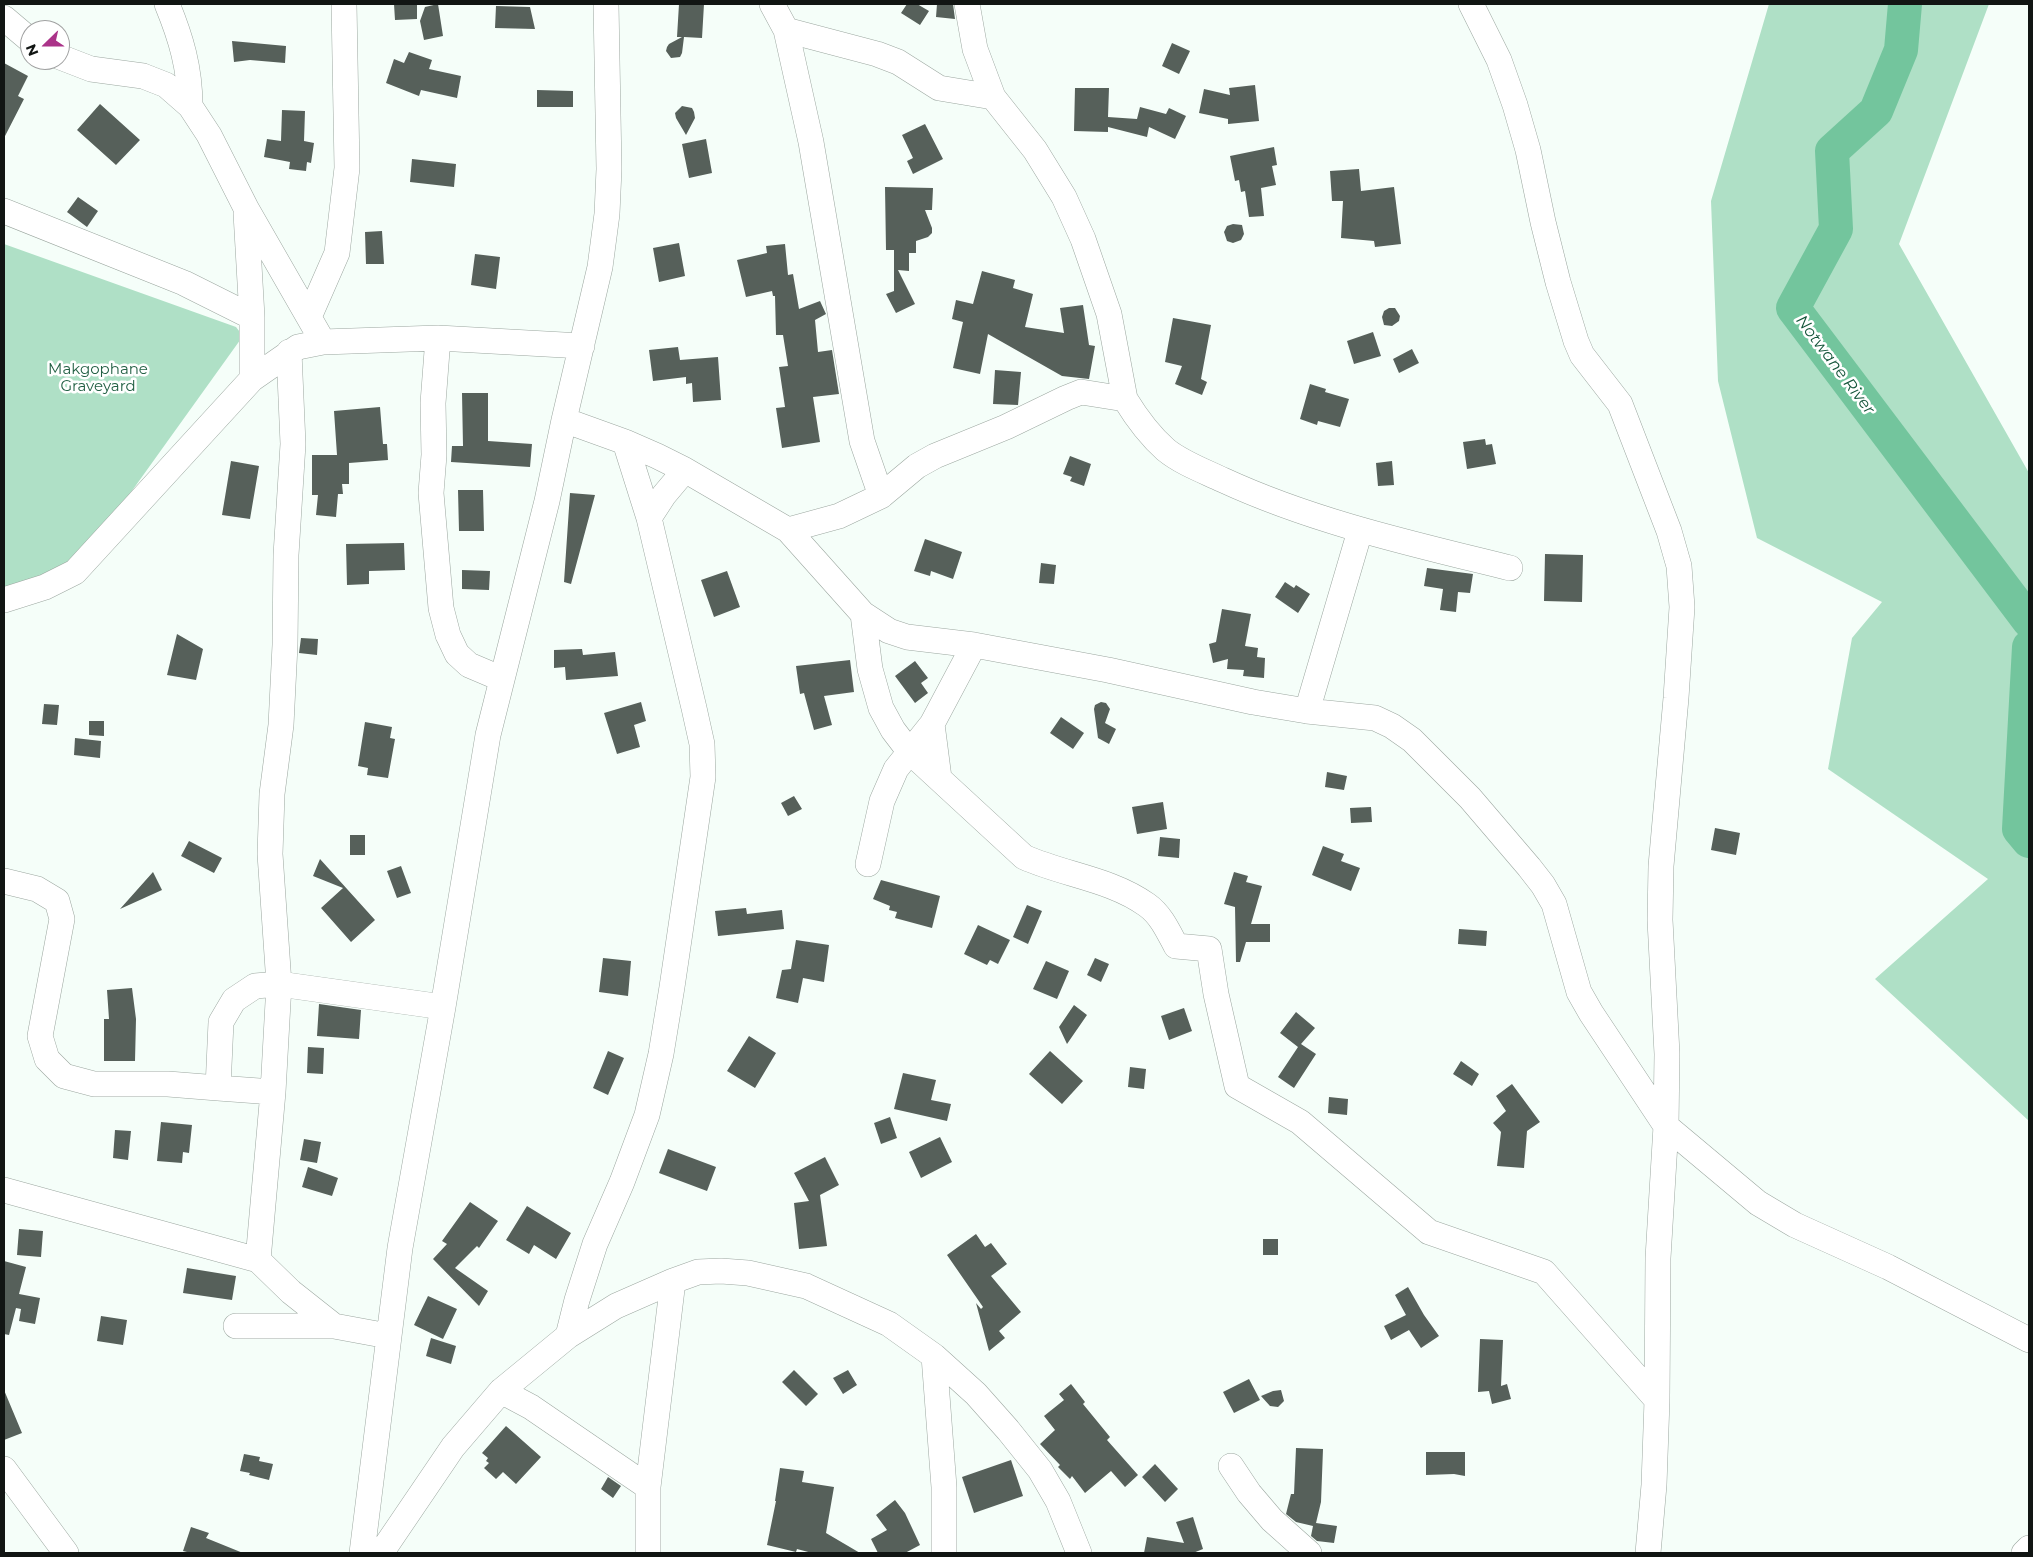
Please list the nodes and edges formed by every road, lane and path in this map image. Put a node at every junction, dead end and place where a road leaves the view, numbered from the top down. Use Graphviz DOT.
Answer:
graph roads {
  1 [pos="167,4"];
  2 [pos="344,4"];
  3 [pos="606,4"];
  4 [pos="772,4"];
  5 [pos="967,4"];
  6 [pos="1471,4"];
  7 [pos="4,18"];
  8 [pos="786,30"];
  9 [pos="20,32"];
  10 [pos="70,61"];
  11 [pos="993,97"];
  12 [pos="190,106"];
  13 [pos="246,208"];
  14 [pos="4,211"];
  15 [pos="252,317"];
  16 [pos="309,317"];
  17 [pos="438,338"];
  18 [pos="323,342"];
  19 [pos="582,346"];
  20 [pos="289,352"];
  21 [pos="252,379"];
  22 [pos="1125,400"];
  23 [pos="564,420"];
  24 [pos="625,442"];
  25 [pos="685,470"];
  26 [pos="881,496"];
  27 [pos="649,518"];
  28 [pos="788,530"];
  29 [pos="1360,531"];
  30 [pos="1510,568"];
  31 [pos="4,600"];
  32 [pos="863,614"];
  33 [pos="974,645"];
  34 [pos="502,679"];
  35 [pos="1307,711"];
  36 [pos="932,724"];
  37 [pos="909,751"];
  38 [pos="939,778"];
  39 [pos="868,864"];
  40 [pos="4,881"];
  41 [pos="279,984"];
  42 [pos="443,1007"];
  43 [pos="218,1088"];
  44 [pos="273,1092"];
  45 [pos="1666,1126"];
  46 [pos="4,1190"];
  47 [pos="258,1260"];
  48 [pos="673,1281"];
  49 [pos="236,1326"];
  50 [pos="334,1326"];
  51 [pos="388,1336"];
  52 [pos="568,1336"];
  53 [pos="2029,1340"];
  54 [pos="934,1356"];
  55 [pos="501,1390"];
  56 [pos="1657,1400"];
  57 [pos="1231,1466"];
  58 [pos="4,1469"];
  59 [pos="648,1487"];
  60 [pos="2029,1548"];
  61 [pos="66,1553"];
  62 [pos="362,1553"];
  63 [pos="381,1553"];
  64 [pos="648,1553"];
  65 [pos="944,1553"];
  66 [pos="1079,1553"];
  67 [pos="1309,1553"];
  68 [pos="1648,1553"];
  69 [pos="2024,1553"];
  1 -- 12 [label="street"];
  2 -- 16 [label="street"];
  3 -- 19 [label="street"];
  4 -- 8 [label="street"];
  5 -- 11 [label="street"];
  6 -- 45 [label="street"];
  7 -- 9 [label="street"];
  8 -- 11 [label="street"];
  8 -- 26 [label="street"];
  10 -- 12 [label="street"];
  11 -- 22 [label="street"];
  12 -- 13 [label="street"];
  13 -- 15 [label="street"];
  13 -- 16 [label="street"];
  14 -- 15 [label="street"];
  15 -- 21 [label="street"];
  16 -- 18 [label="street"];
  17 -- 18 [label="street"];
  17 -- 19 [label="street"];
  17 -- 34 [label="street"];
  18 -- 20 [label="street"];
  19 -- 23 [label="street"];
  20 -- 21 [label="street"];
  20 -- 41 [label="street"];
  21 -- 31 [label="street"];
  22 -- 26 [label="street"];
  22 -- 29 [label="street"];
  23 -- 24 [label="street"];
  23 -- 34 [label="street"];
  24 -- 25 [label="street"];
  24 -- 27 [label="street"];
  25 -- 27 [label="street"];
  25 -- 28 [label="street"];
  26 -- 28 [label="street"];
  27 -- 52 [label="street"];
  28 -- 32 [label="street"];
  29 -- 30 [label="street"];
  29 -- 35 [label="street"];
  32 -- 33 [label="street"];
  32 -- 37 [label="street"];
  33 -- 35 [label="street"];
  33 -- 36 [label="street"];
  34 -- 42 [label="street"];
  35 -- 45 [label="street"];
  36 -- 37 [label="street"];
  36 -- 38 [label="street"];
  37 -- 38 [label="street"];
  37 -- 39 [label="street"];
  38 -- 56 [label="street"];
  40 -- 43 [label="street"];
  41 -- 42 [label="street"];
  41 -- 43 [label="street"];
  41 -- 44 [label="street"];
  42 -- 51 [label="street"];
  43 -- 44 [label="street"];
  44 -- 47 [label="street"];
  45 -- 53 [label="street"];
  45 -- 56 [label="street"];
  46 -- 47 [label="street"];
  47 -- 50 [label="street"];
  48 -- 52 [label="street"];
  48 -- 54 [label="street"];
  48 -- 59 [label="street"];
  49 -- 50 [label="street"];
  50 -- 51 [label="street"];
  51 -- 62 [label="street"];
  52 -- 55 [label="street"];
  54 -- 65 [label="street"];
  54 -- 66 [label="street"];
  55 -- 59 [label="street"];
  55 -- 63 [label="street"];
  56 -- 68 [label="street"];
  57 -- 67 [label="street"];
  58 -- 61 [label="street"];
  59 -- 64 [label="street"];
  60 -- 69 [label="street"];
}
